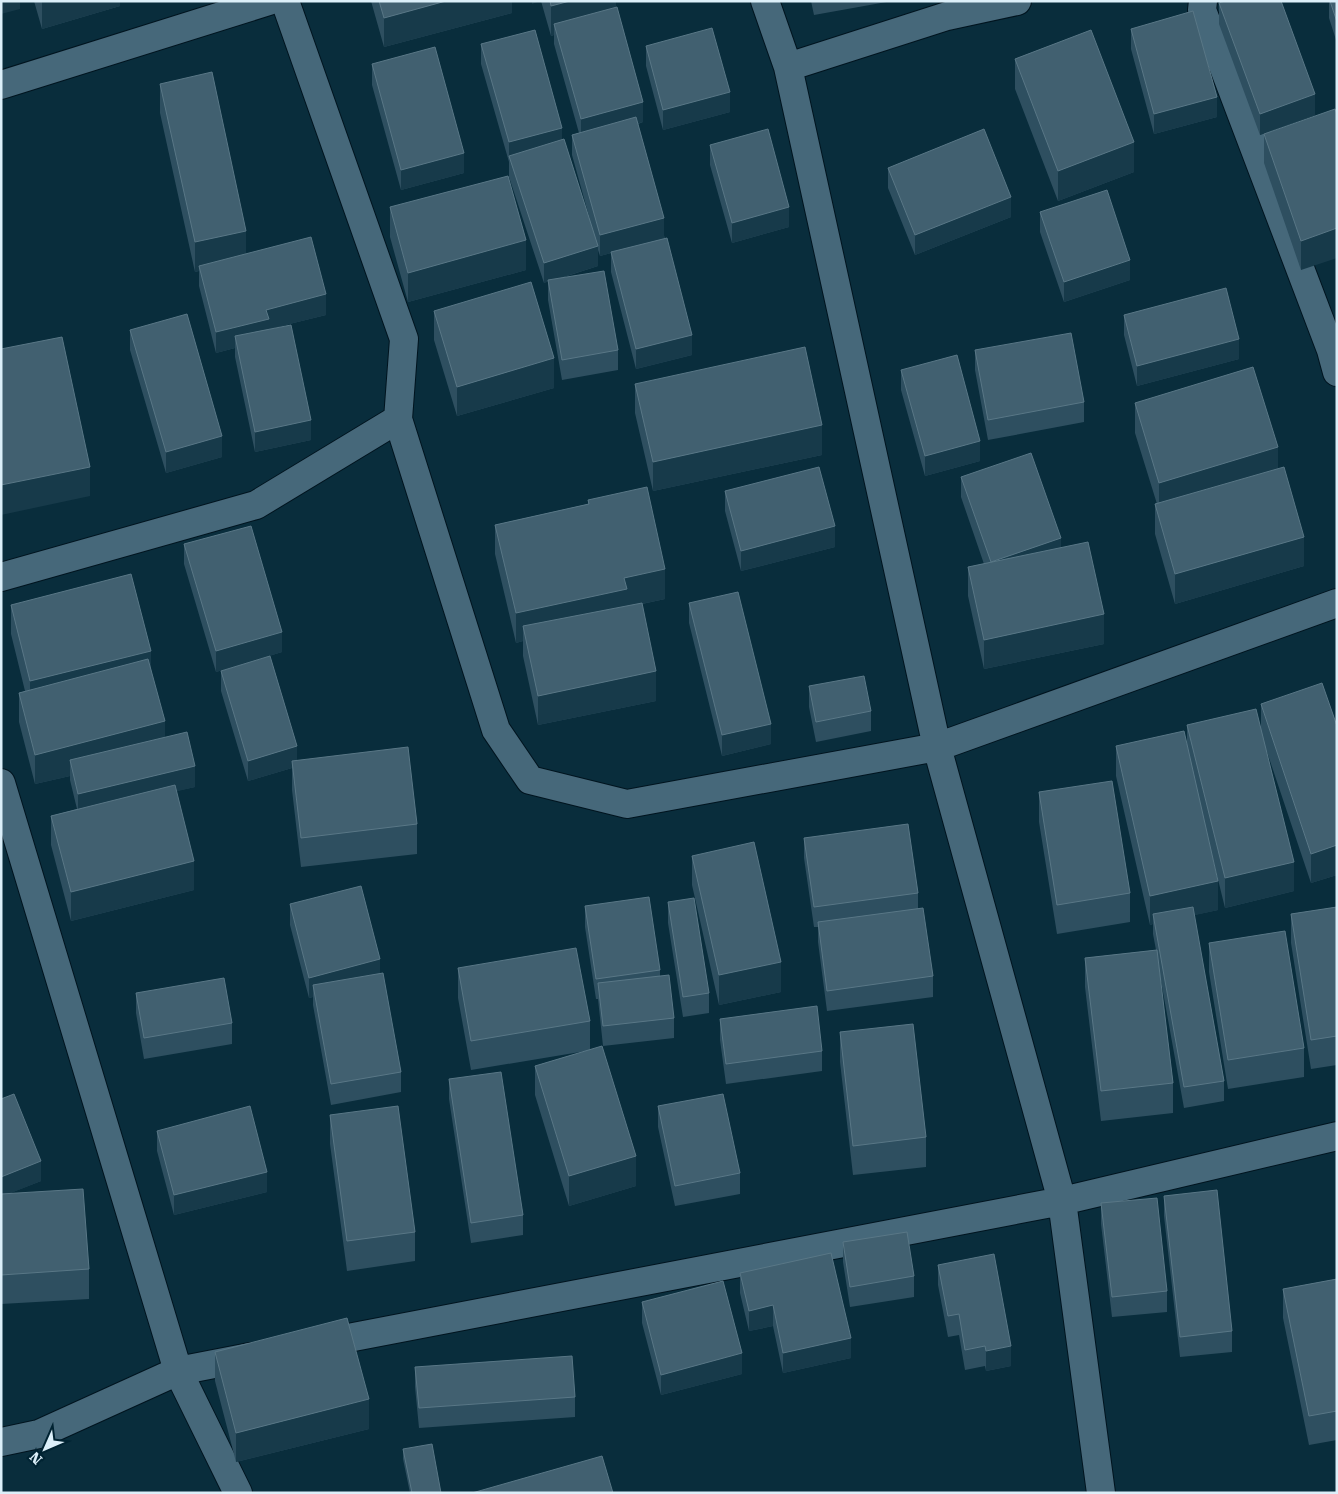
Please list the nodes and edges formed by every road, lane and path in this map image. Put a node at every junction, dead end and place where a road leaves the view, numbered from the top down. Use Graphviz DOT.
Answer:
graph roads {
  1 [pos="270,1"];
  2 [pos="285,1"];
  3 [pos="765,1"];
  4 [pos="1017,1"];
  5 [pos="1203,1"];
  6 [pos="788,67"];
  7 [pos="1,86"];
  8 [pos="1337,372"];
  9 [pos="398,419"];
  10 [pos="1,577"];
  11 [pos="1337,603"];
  12 [pos="937,747"];
  13 [pos="1,783"];
  14 [pos="1337,1136"];
  15 [pos="1062,1201"];
  16 [pos="178,1371"];
  17 [pos="1,1442"];
  18 [pos="238,1493"];
  19 [pos="1101,1493"];
  1 -- 7 [label="street"];
  2 -- 9 [label="street"];
  3 -- 6 [label="street"];
  4 -- 6 [label="street"];
  5 -- 8 [label="street"];
  6 -- 12 [label="street"];
  9 -- 10 [label="street"];
  9 -- 12 [label="street"];
  11 -- 12 [label="street"];
  12 -- 15 [label="street"];
  13 -- 16 [label="street"];
  14 -- 15 [label="street"];
  15 -- 16 [label="street"];
  15 -- 19 [label="street"];
  16 -- 17 [label="street"];
  16 -- 18 [label="street"];
}
